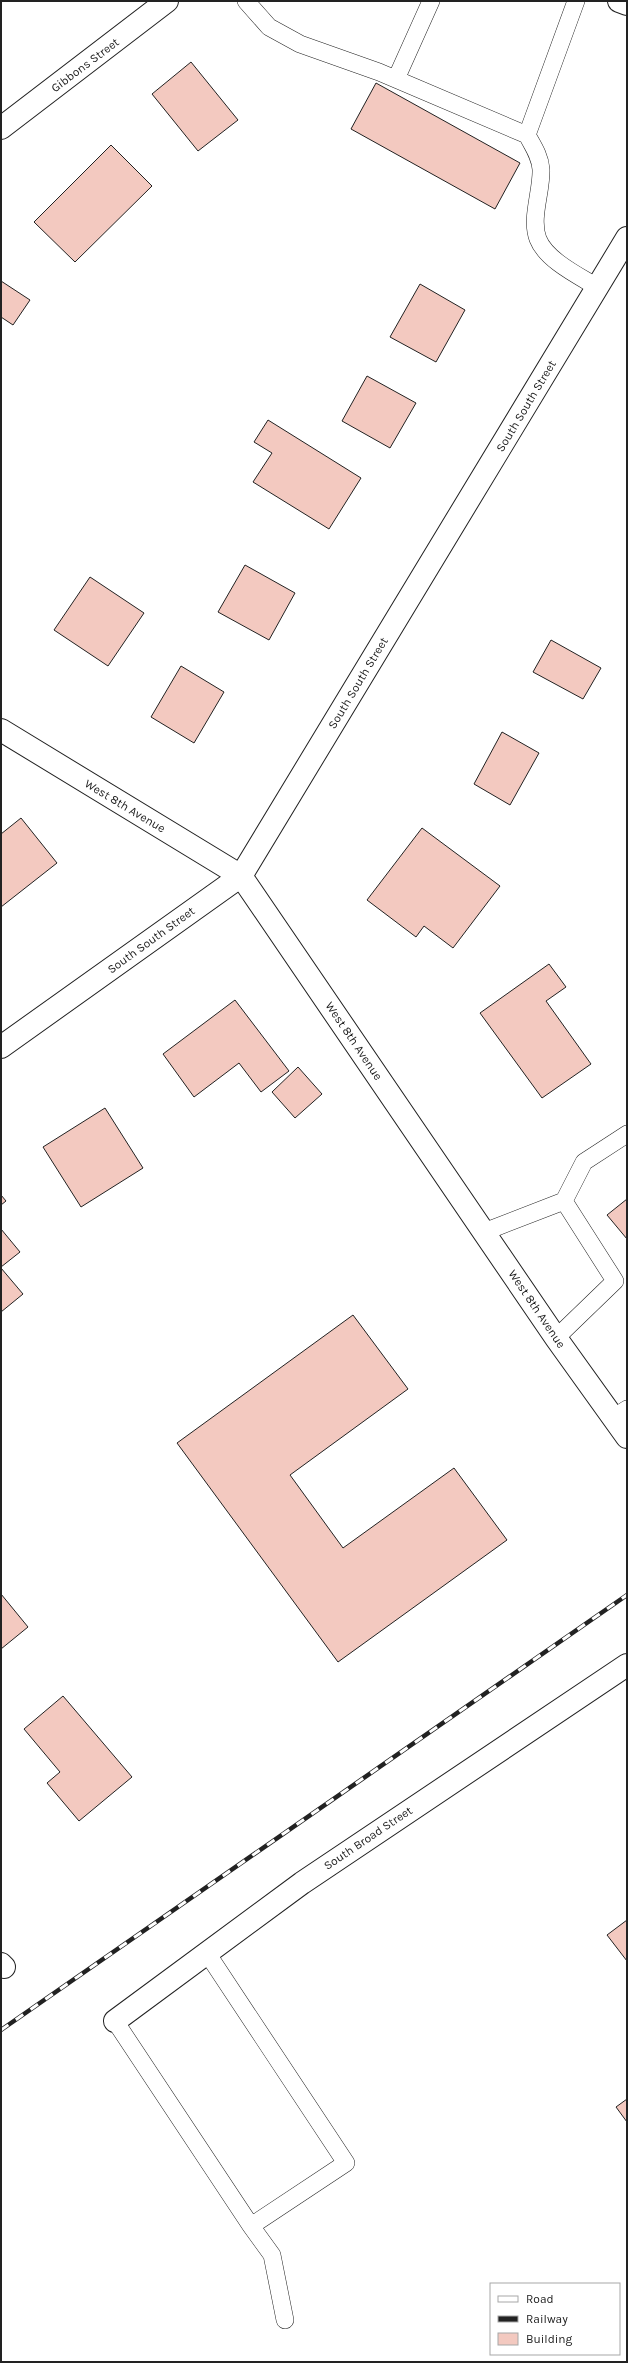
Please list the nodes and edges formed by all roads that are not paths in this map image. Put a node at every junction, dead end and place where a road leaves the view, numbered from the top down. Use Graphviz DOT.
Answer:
graph roads {
  1 [pos="168,1"];
  2 [pos="246,1"];
  3 [pos="431,1"];
  4 [pos="576,1"];
  5 [pos="619,1"];
  6 [pos="627,4"];
  7 [pos="396,80"];
  8 [pos="1,128"];
  9 [pos="527,135"];
  10 [pos="627,238"];
  11 [pos="597,287"];
  12 [pos="1,730"];
  13 [pos="241,876"];
  14 [pos="1,1047"];
  15 [pos="627,1134"];
  16 [pos="564,1201"];
  17 [pos="484,1232"];
  18 [pos="556,1338"];
  19 [pos="620,1413"];
  20 [pos="627,1437"];
  21 [pos="627,1665"];
  22 [pos="207,1953"];
  23 [pos="115,2021"];
  24 [pos="251,2226"];
  25 [pos="286,2320"];
  1 -- 8 [label="street, Gibbons Street"];
  2 -- 7 [label="lane"];
  3 -- 7 [label="lane"];
  4 -- 9 [label="lane"];
  5 -- 6 [label="street"];
  7 -- 9 [label="lane"];
  9 -- 11 [label="lane"];
  10 -- 11 [label="street, South South Street"];
  11 -- 13 [label="street, South South Street"];
  12 -- 13 [label="street, West 8th Avenue"];
  13 -- 14 [label="street, South South Street"];
  13 -- 17 [label="street, West 8th Avenue"];
  15 -- 16 [label="lane"];
  16 -- 17 [label="lane"];
  16 -- 18 [label="lane"];
  17 -- 18 [label="street, West 8th Avenue"];
  18 -- 19 [label="street, West 8th Avenue"];
  19 -- 20 [label="street, West 8th Avenue"];
  21 -- 22 [label="street, South Broad Street"];
  22 -- 23 [label="street, South Broad Street"];
  22 -- 24 [label="lane"];
  23 -- 24 [label="lane"];
  24 -- 25 [label="lane"];
}
